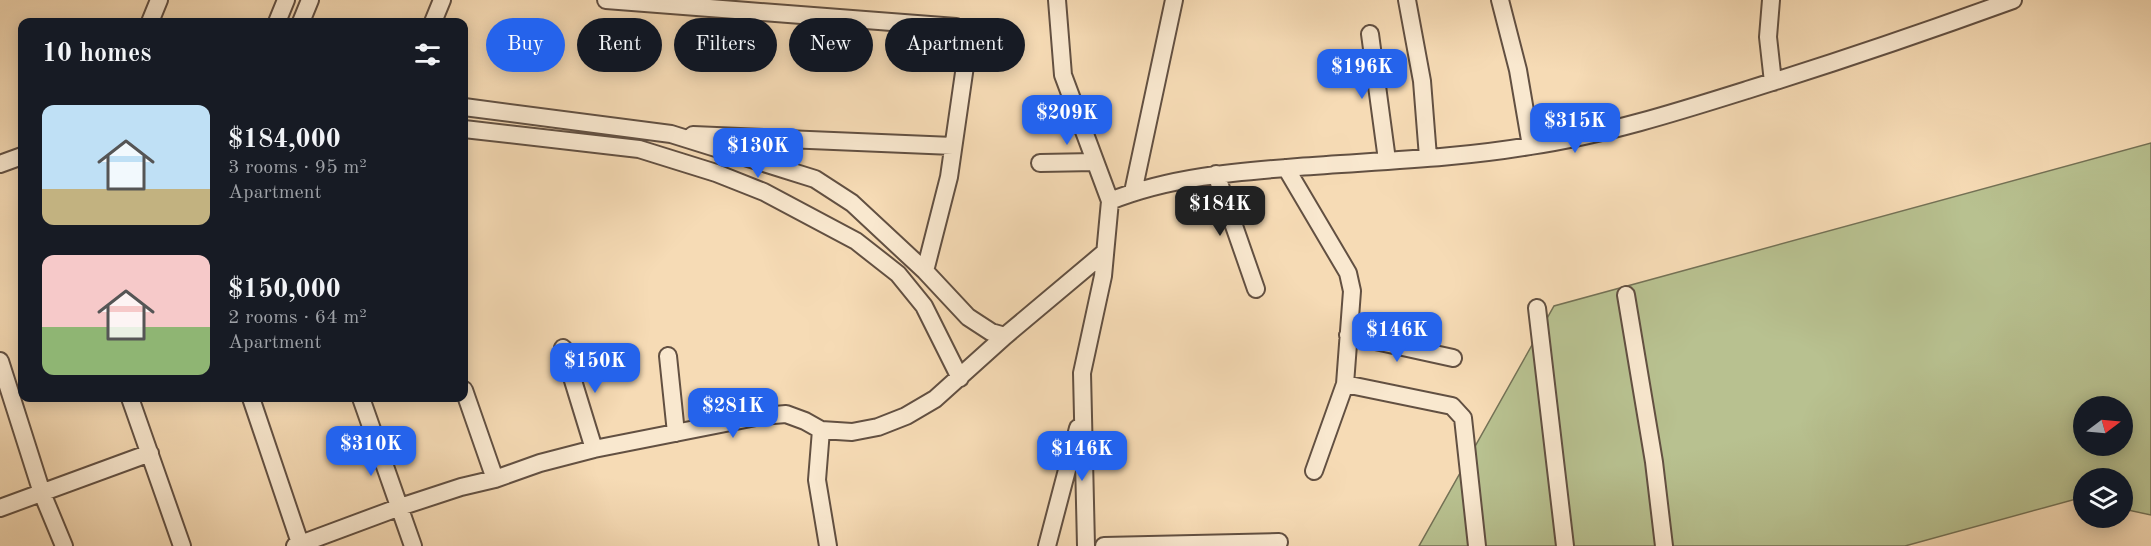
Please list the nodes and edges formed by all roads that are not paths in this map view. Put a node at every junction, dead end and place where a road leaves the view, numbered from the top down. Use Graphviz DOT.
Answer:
graph roads {
  1 [pos="286,0"];
  2 [pos="310,0"];
  3 [pos="442,0"];
  4 [pos="606,0"];
  5 [pos="1057,0"];
  6 [pos="1174,0"];
  7 [pos="1407,0"];
  8 [pos="1500,0"];
  9 [pos="1772,0"];
  10 [pos="2013,0"];
  11 [pos="156,1"];
  12 [pos="151,18"];
  13 [pos="279,18"];
  14 [pos="303,18"];
  15 [pos="435,18"];
  16 [pos="1370,34"];
  17 [pos="1773,82"];
  18 [pos="468,108"];
  19 [pos="468,129"];
  20 [pos="671,134"];
  21 [pos="953,146"];
  22 [pos="1531,146"];
  23 [pos="18,157"];
  24 [pos="1428,157"];
  25 [pos="1387,160"];
  26 [pos="1095,162"];
  27 [pos="1040,163"];
  28 [pos="0,164"];
  29 [pos="1286,168"];
  30 [pos="1216,174"];
  31 [pos="1133,192"];
  32 [pos="1110,201"];
  33 [pos="1105,252"];
  34 [pos="926,271"];
  35 [pos="1256,289"];
  36 [pos="1626,295"];
  37 [pos="1537,308"];
  38 [pos="1348,335"];
  39 [pos="1005,336"];
  40 [pos="563,348"];
  41 [pos="668,356"];
  42 [pos="1453,358"];
  43 [pos="0,361"];
  44 [pos="960,378"];
  45 [pos="1345,384"];
  46 [pos="468,401"];
  47 [pos="131,402"];
  48 [pos="252,402"];
  49 [pos="362,402"];
  50 [pos="1083,409"];
  51 [pos="821,430"];
  52 [pos="676,434"];
  53 [pos="594,449"];
  54 [pos="150,453"];
  55 [pos="1314,471"];
  56 [pos="495,479"];
  57 [pos="42,493"];
  58 [pos="400,507"];
  59 [pos="0,508"];
  60 [pos="1279,542"];
  61 [pos="299,545"];
  62 [pos="64,546"];
  63 [pos="182,546"];
  64 [pos="413,546"];
  65 [pos="828,546"];
  66 [pos="1047,546"];
  67 [pos="1086,546"];
  68 [pos="1104,546"];
  69 [pos="1477,546"];
  70 [pos="1565,546"];
  71 [pos="1664,546"];
  1 -- 13 [label="street"];
  2 -- 14 [label="street"];
  3 -- 15 [label="street"];
  4 -- 21 [label="street"];
  5 -- 26 [label="street"];
  6 -- 31 [label="street"];
  7 -- 24 [label="street"];
  8 -- 22 [label="street"];
  9 -- 17 [label="street"];
  10 -- 17 [label="street"];
  11 -- 12 [label="street"];
  16 -- 25 [label="street"];
  17 -- 22 [label="street"];
  18 -- 20 [label="street"];
  19 -- 44 [label="street"];
  20 -- 21 [label="street"];
  20 -- 34 [label="street"];
  21 -- 34 [label="street"];
  22 -- 24 [label="street"];
  23 -- 28 [label="street"];
  24 -- 25 [label="street"];
  25 -- 29 [label="street"];
  26 -- 27 [label="street"];
  26 -- 32 [label="street"];
  29 -- 30 [label="street"];
  29 -- 38 [label="street"];
  30 -- 31 [label="street"];
  30 -- 35 [label="street"];
  31 -- 32 [label="street"];
  32 -- 33 [label="street"];
  33 -- 39 [label="street"];
  33 -- 50 [label="street"];
  34 -- 39 [label="street"];
  36 -- 71 [label="street"];
  37 -- 70 [label="street"];
  38 -- 42 [label="street"];
  38 -- 45 [label="street"];
  39 -- 44 [label="street"];
  40 -- 53 [label="street"];
  41 -- 52 [label="street"];
  43 -- 57 [label="street"];
  44 -- 51 [label="street"];
  45 -- 55 [label="street"];
  45 -- 69 [label="street"];
  46 -- 56 [label="street"];
  47 -- 54 [label="street"];
  48 -- 61 [label="street"];
  49 -- 58 [label="street"];
  50 -- 66 [label="street"];
  50 -- 67 [label="street"];
  51 -- 52 [label="street"];
  51 -- 65 [label="street"];
  52 -- 53 [label="street"];
  53 -- 56 [label="street"];
  54 -- 57 [label="street"];
  54 -- 63 [label="street"];
  56 -- 58 [label="street"];
  57 -- 59 [label="street"];
  57 -- 62 [label="street"];
  58 -- 61 [label="street"];
  58 -- 64 [label="street"];
  60 -- 68 [label="street"];
}
